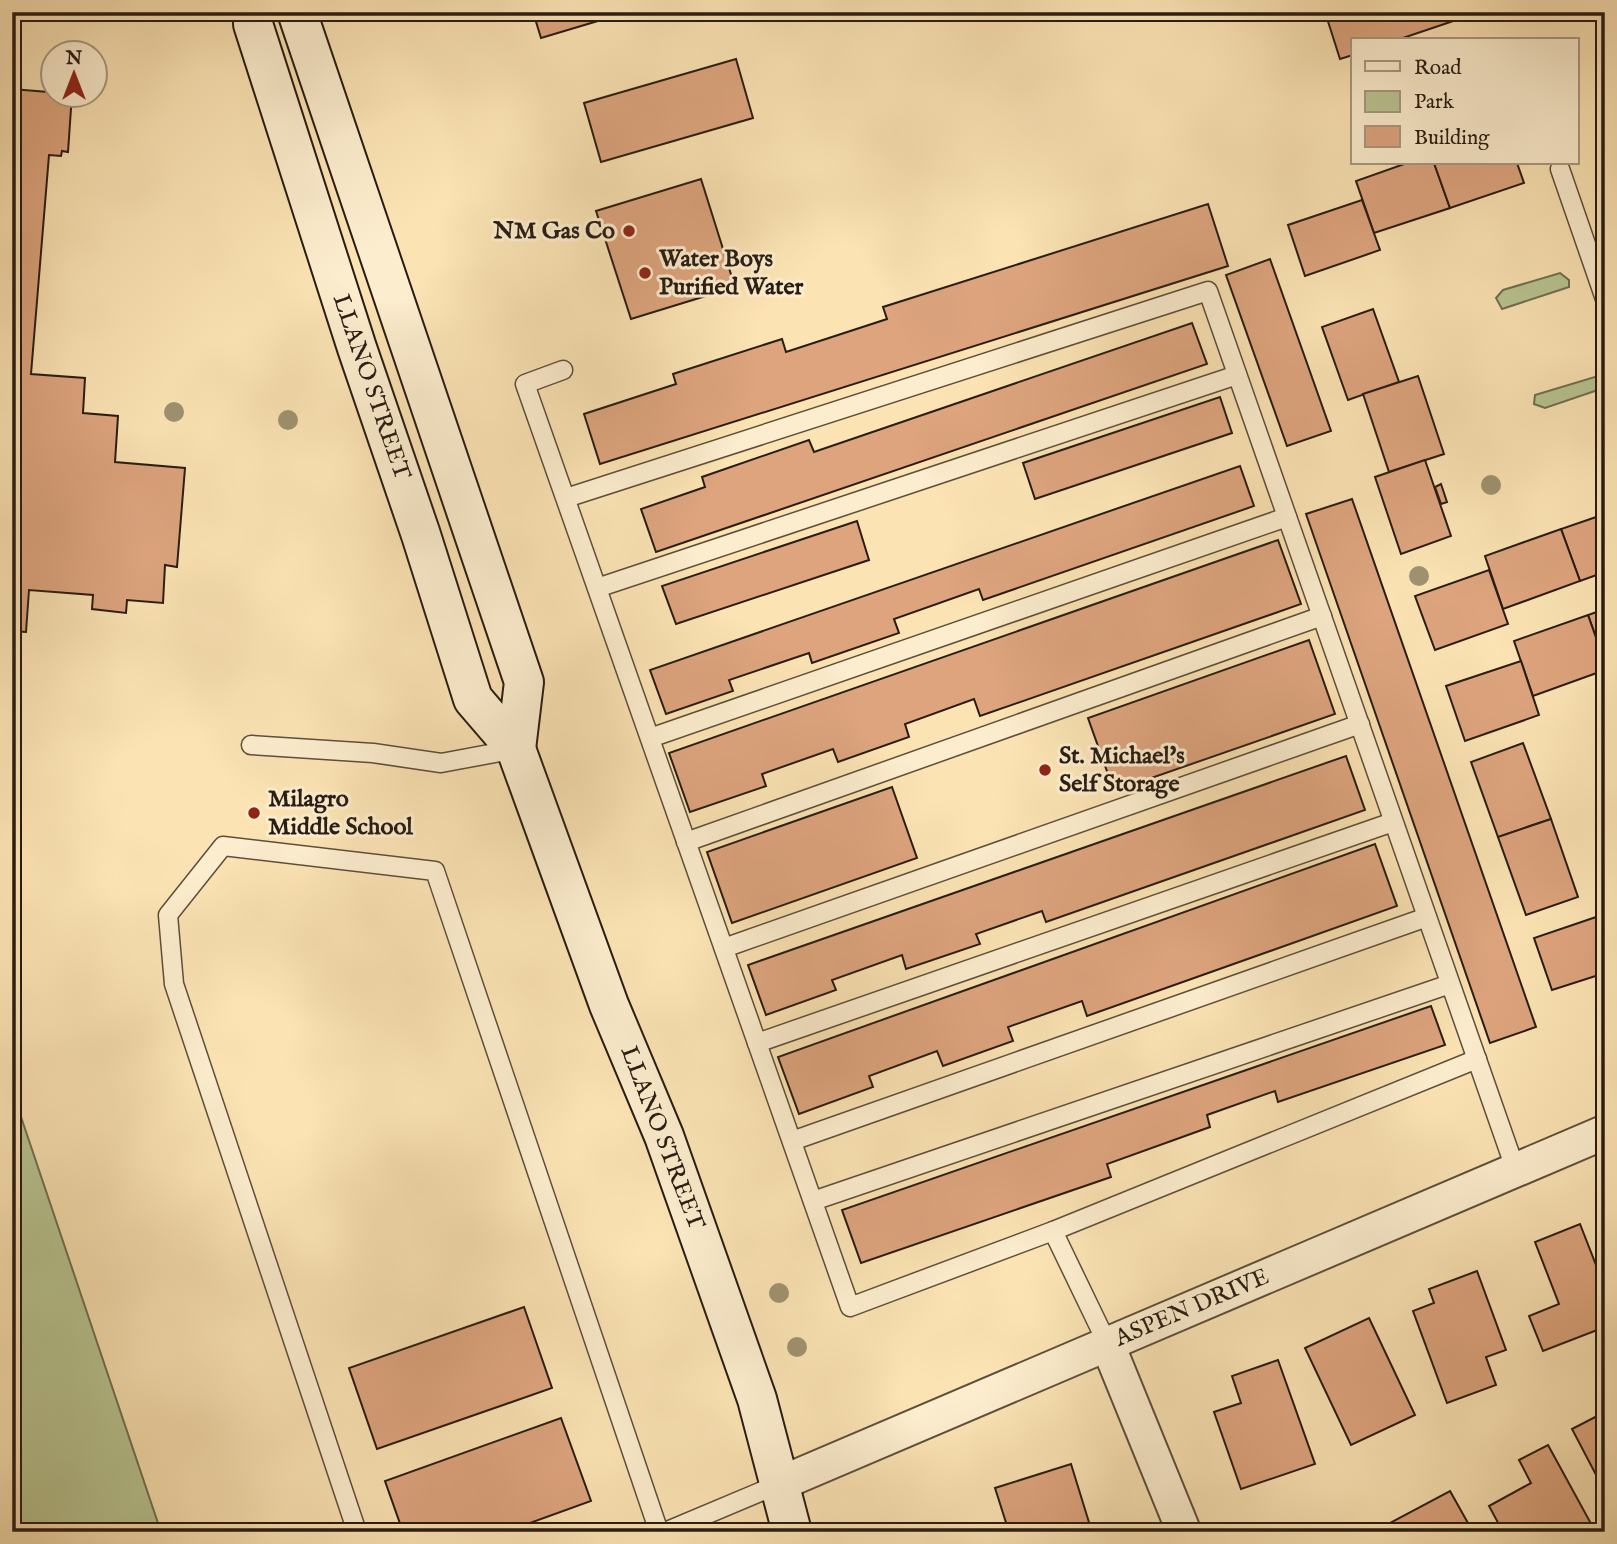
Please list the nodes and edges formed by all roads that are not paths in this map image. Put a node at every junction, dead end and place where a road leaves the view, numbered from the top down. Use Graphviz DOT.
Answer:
graph roads {
  1 [pos="254,12"];
  2 [pos="297,12"];
  3 [pos="1560,169"];
  4 [pos="1605,299"];
  5 [pos="404,332"];
  6 [pos="343,354"];
  7 [pos="563,370"];
  8 [pos="1237,375"];
  9 [pos="566,498"];
  10 [pos="1287,517"];
  11 [pos="597,588"];
  12 [pos="1321,616"];
  13 [pos="1360,724"];
  14 [pos="650,738"];
  15 [pos="251,745"];
  16 [pos="516,749"];
  17 [pos="1393,822"];
  18 [pos="686,842"];
  19 [pos="1427,917"];
  20 [pos="724,948"];
  21 [pos="1450,984"];
  22 [pos="757,1043"];
  23 [pos="1477,1059"];
  24 [pos="1605,1132"];
  25 [pos="792,1141"];
  26 [pos="1516,1171"];
  27 [pos="813,1201"];
  28 [pos="1054,1231"];
  29 [pos="1107,1343"];
  30 [pos="779,1484"];
  31 [pos="357,1532"];
  32 [pos="659,1532"];
  33 [pos="665,1532"];
  34 [pos="792,1532"];
  35 [pos="1184,1532"];
  1 -- 6 [label="street, LLANO STREET"];
  2 -- 5 [label="street, LLANO STREET"];
  3 -- 4 [label="lane"];
  5 -- 6 [label="street"];
  5 -- 16 [label="street, LLANO STREET"];
  6 -- 16 [label="street, LLANO STREET"];
  7 -- 9 [label="lane"];
  8 -- 9 [label="lane"];
  8 -- 10 [label="lane"];
  8 -- 11 [label="lane"];
  9 -- 11 [label="lane"];
  10 -- 12 [label="lane"];
  10 -- 14 [label="lane"];
  11 -- 14 [label="lane"];
  12 -- 13 [label="lane"];
  12 -- 18 [label="lane"];
  13 -- 17 [label="lane"];
  13 -- 20 [label="lane"];
  14 -- 18 [label="lane"];
  15 -- 16 [label="lane"];
  16 -- 30 [label="street, LLANO STREET"];
  17 -- 19 [label="lane"];
  17 -- 22 [label="lane"];
  18 -- 20 [label="lane"];
  19 -- 21 [label="lane"];
  19 -- 25 [label="lane"];
  20 -- 22 [label="lane"];
  21 -- 23 [label="lane"];
  21 -- 27 [label="lane"];
  22 -- 25 [label="lane"];
  23 -- 26 [label="lane"];
  23 -- 28 [label="lane"];
  24 -- 26 [label="street, ASPEN DRIVE"];
  25 -- 27 [label="lane"];
  26 -- 29 [label="street, ASPEN DRIVE"];
  27 -- 28 [label="lane"];
  28 -- 29 [label="lane"];
  29 -- 30 [label="street, ASPEN DRIVE"];
  29 -- 35 [label="street"];
  30 -- 33 [label="lane"];
  30 -- 34 [label="street, LLANO STREET"];
  31 -- 32 [label="lane"];
}
